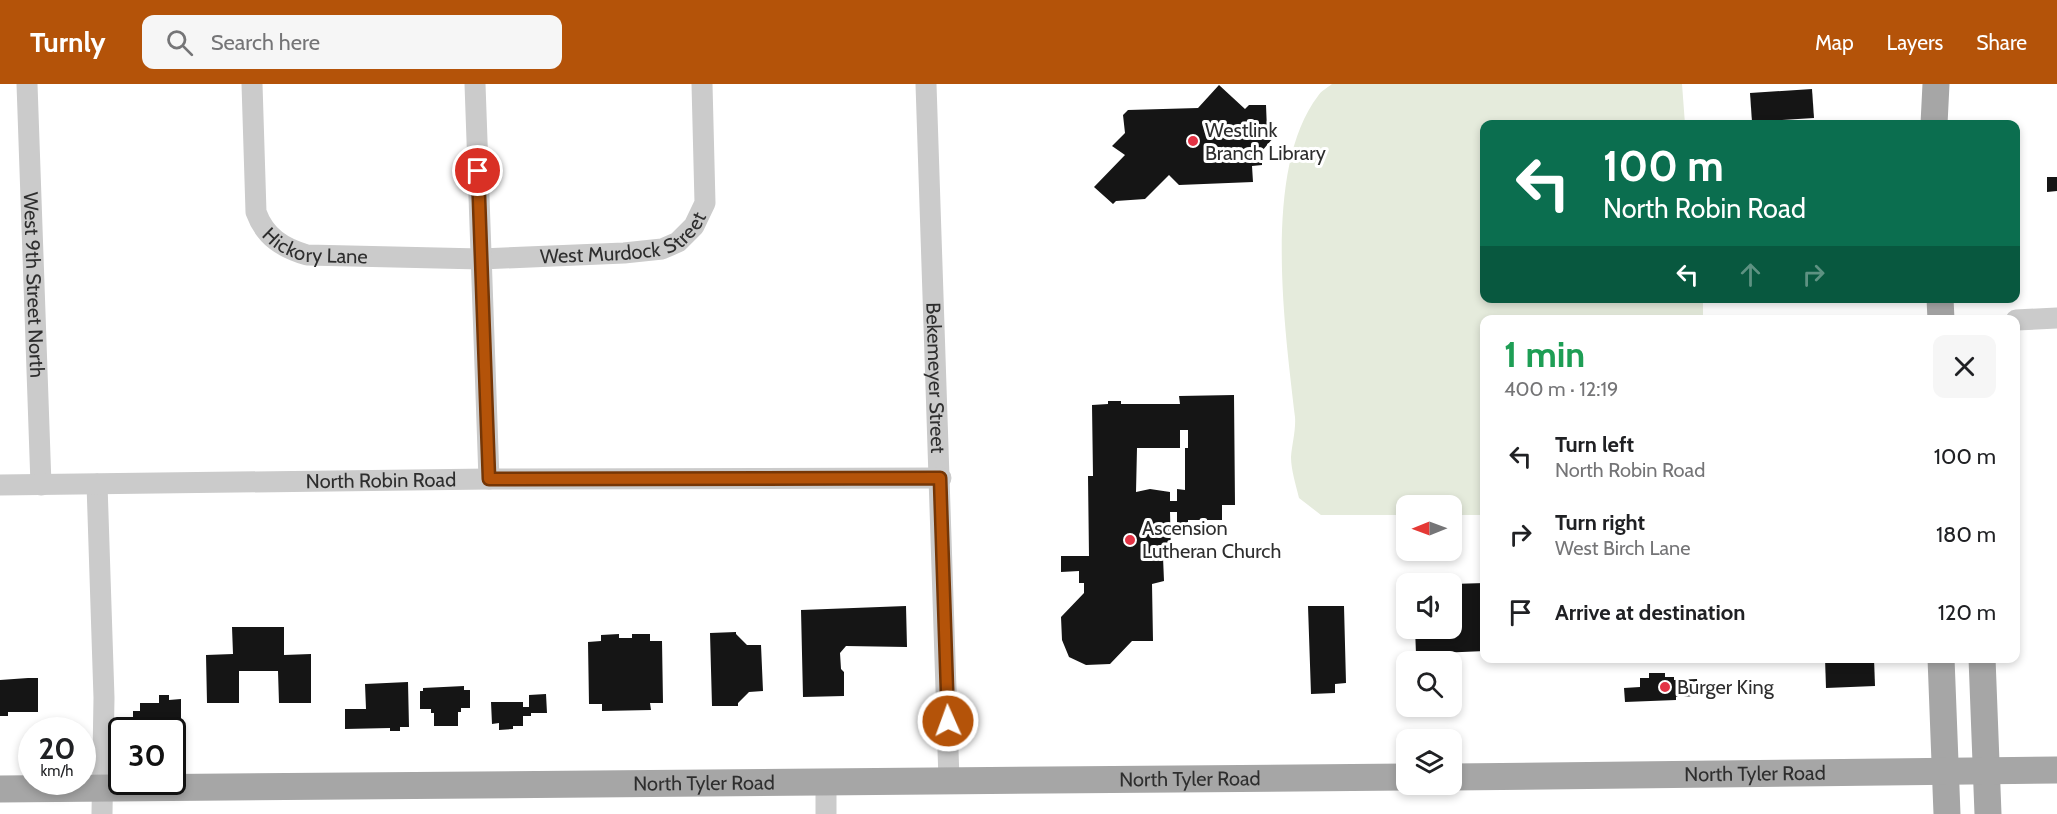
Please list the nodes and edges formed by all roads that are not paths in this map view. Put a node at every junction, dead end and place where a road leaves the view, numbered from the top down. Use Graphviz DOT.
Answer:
graph roads {
  1 [pos="27,84"];
  2 [pos="252,84"];
  3 [pos="475,84"];
  4 [pos="702,84"];
  5 [pos="926,84"];
  6 [pos="1936,84"];
  7 [pos="1934,120"];
  8 [pos="481,259"];
  9 [pos="2057,318"];
  10 [pos="2020,320"];
  11 [pos="940,478"];
  12 [pos="489,479"];
  13 [pos="97,484"];
  14 [pos="0,485"];
  15 [pos="41,485"];
  16 [pos="1941,663"];
  17 [pos="1982,663"];
  18 [pos="2057,770"];
  19 [pos="1986,771"];
  20 [pos="1946,772"];
  21 [pos="1396,777"];
  22 [pos="1462,777"];
  23 [pos="949,780"];
  24 [pos="826,781"];
  25 [pos="0,789"];
  26 [pos="102,801"];
  27 [pos="826,814"];
  28 [pos="1947,814"];
  29 [pos="1988,814"];
  1 -- 15 [label="street, West 9th Street North"];
  2 -- 8 [label="street, Hickory Lane"];
  3 -- 8 [label="street"];
  4 -- 8 [label="street, West Murdock Street"];
  5 -- 11 [label="street, Bekemeyer Street"];
  6 -- 7 [label="main road"];
  8 -- 12 [label="street"];
  9 -- 10 [label="street"];
  11 -- 12 [label="street, North Robin Road"];
  11 -- 23 [label="street, Bekemeyer Street"];
  12 -- 13 [label="street, North Robin Road"];
  13 -- 15 [label="street, North Robin Road"];
  13 -- 26 [label="street"];
  14 -- 15 [label="street, North Robin Road"];
  16 -- 20 [label="main road"];
  17 -- 19 [label="main road"];
  18 -- 19 [label="main road, North Tyler Road"];
  19 -- 20 [label="main road, North Tyler Road"];
  19 -- 29 [label="main road"];
  20 -- 22 [label="main road, North Tyler Road"];
  20 -- 28 [label="main road"];
  21 -- 23 [label="main road, North Tyler Road"];
  23 -- 24 [label="main road, North Tyler Road"];
  24 -- 26 [label="main road, North Tyler Road"];
  24 -- 27 [label="street"];
  25 -- 26 [label="main road, North Tyler Road"];
}
